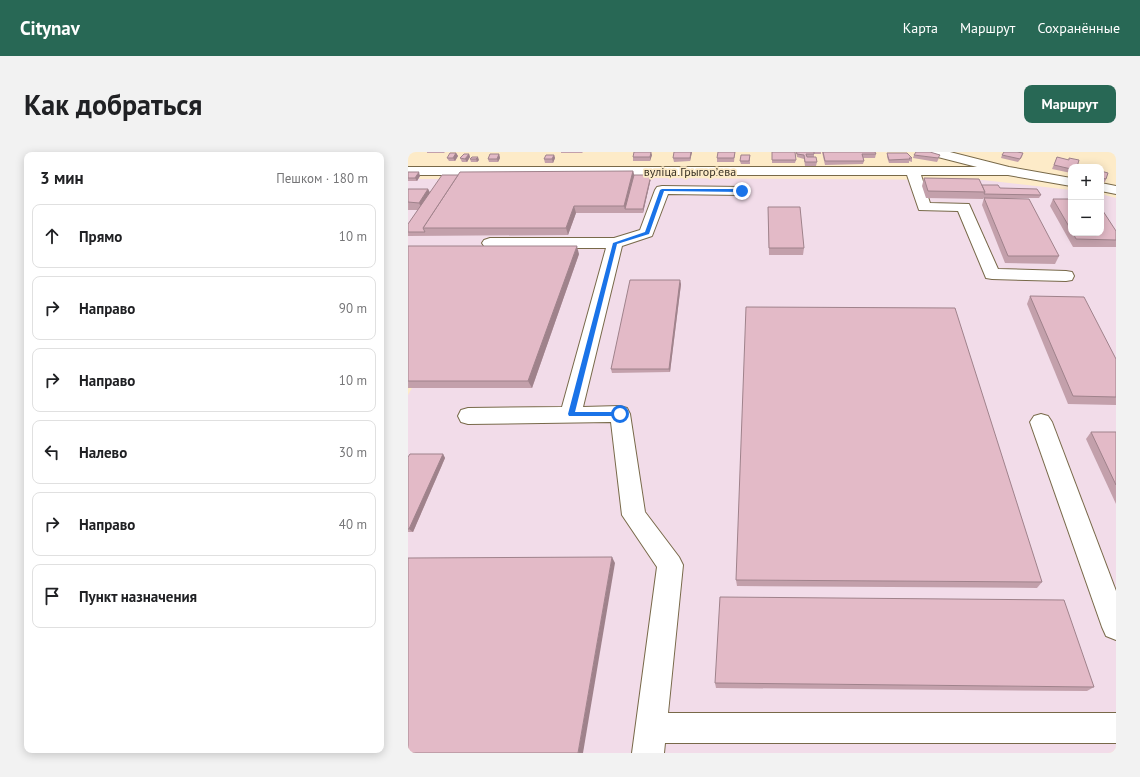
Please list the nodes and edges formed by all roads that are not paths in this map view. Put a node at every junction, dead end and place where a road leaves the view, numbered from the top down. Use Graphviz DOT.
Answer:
graph roads {
  1 [pos="936,152"];
  2 [pos="986,152"];
  3 [pos="975,167"];
  4 [pos="408,171"];
  5 [pos="913,171"];
  6 [pos="1068,181"];
  7 [pos="1104,188"];
  8 [pos="1116,190"];
  9 [pos="742,191"];
  10 [pos="490,243"];
  11 [pos="615,243"];
  12 [pos="1066,276"];
  13 [pos="571,414"];
  14 [pos="468,416"];
  15 [pos="1041,422"];
  16 [pos="1116,627"];
  17 [pos="1116,728"];
  18 [pos="650,741"];
  1 -- 3 [label="street"];
  2 -- 3 [label="street"];
  3 -- 5 [label="street, вуліца Грыгорʼева"];
  3 -- 6 [label="street, вуліца Грыгорʼева"];
  4 -- 5 [label="street, вуліца Грыгорʼева"];
  5 -- 12 [label="street"];
  7 -- 8 [label="street"];
  9 -- 11 [label="street"];
  10 -- 11 [label="street"];
  11 -- 13 [label="street"];
  13 -- 14 [label="street"];
  13 -- 18 [label="street"];
  15 -- 16 [label="street"];
  17 -- 18 [label="street"];
}
